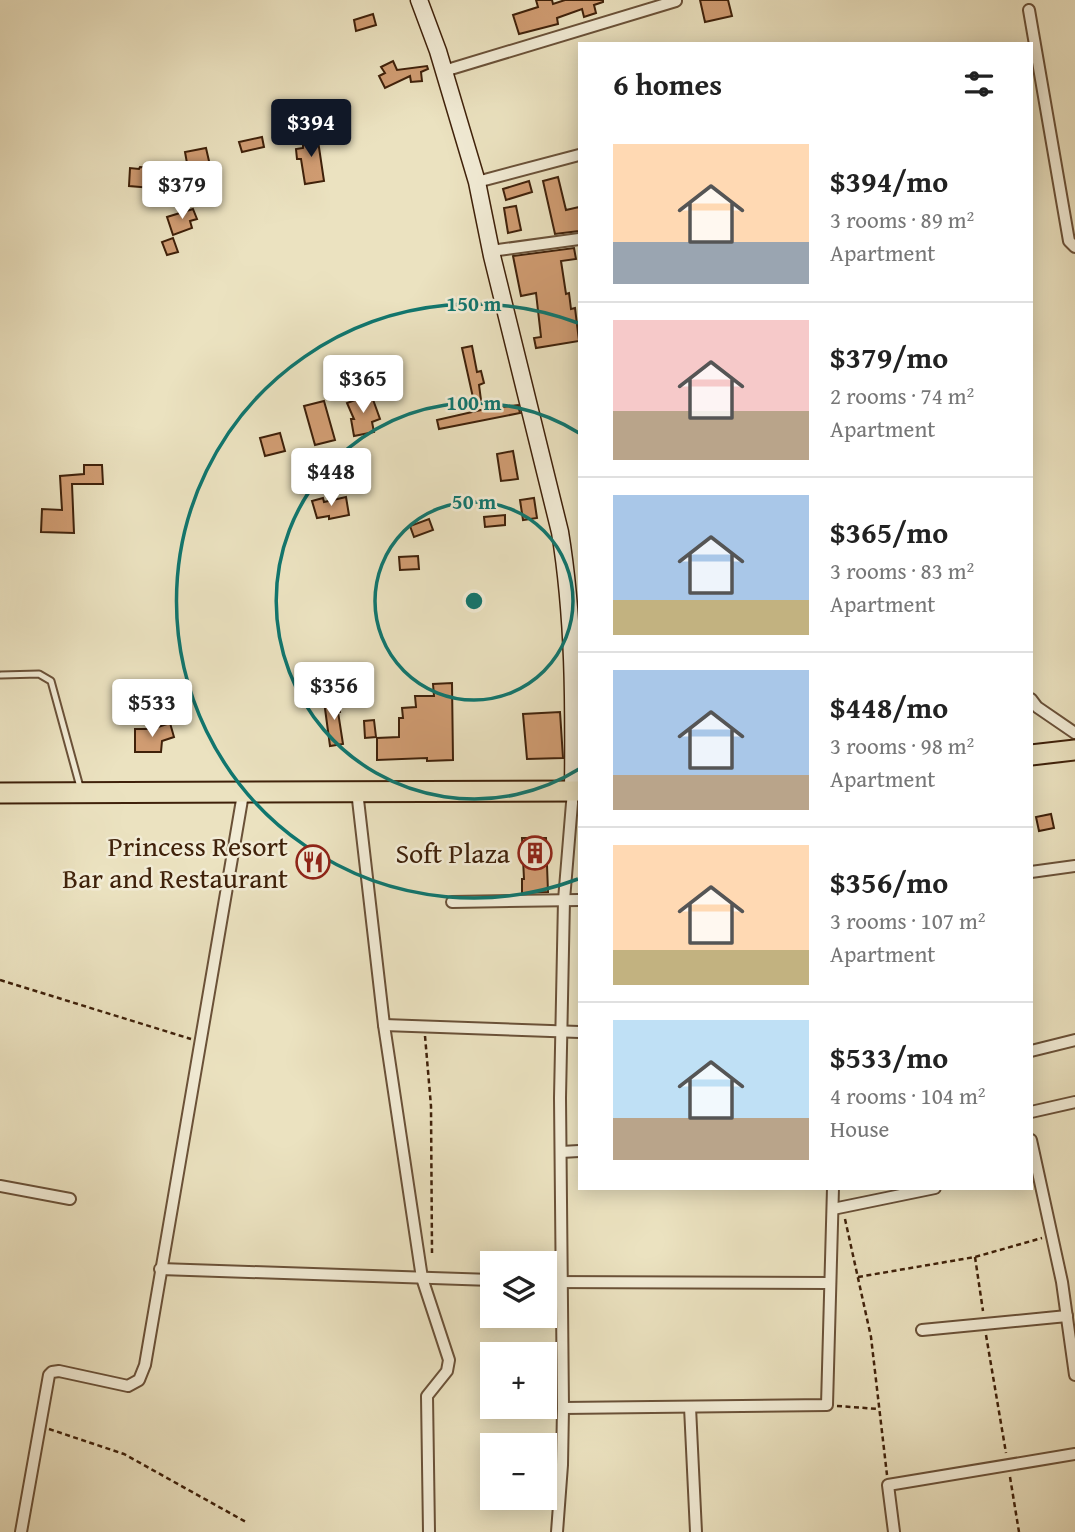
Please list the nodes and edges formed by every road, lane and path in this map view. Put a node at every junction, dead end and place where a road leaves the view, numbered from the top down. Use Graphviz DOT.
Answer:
graph roads {
  1 [pos="419,0"];
  2 [pos="676,1"];
  3 [pos="1029,10"];
  4 [pos="444,71"];
  5 [pos="578,155"];
  6 [pos="477,182"];
  7 [pos="578,239"];
  8 [pos="1075,247"];
  9 [pos="491,251"];
  10 [pos="575,628"];
  11 [pos="1,675"];
  12 [pos="1033,702"];
  13 [pos="1075,733"];
  14 [pos="1075,750"];
  15 [pos="1033,755"];
  16 [pos="357,791"];
  17 [pos="576,791"];
  18 [pos="0,793"];
  19 [pos="81,794"];
  20 [pos="243,794"];
  21 [pos="1075,866"];
  22 [pos="1033,873"];
  23 [pos="564,900"];
  24 [pos="578,900"];
  25 [pos="452,902"];
  26 [pos="0,980"];
  27 [pos="384,1025"];
  28 [pos="424,1027"];
  29 [pos="563,1032"];
  30 [pos="578,1032"];
  31 [pos="1075,1040"];
  32 [pos="201,1042"];
  33 [pos="1033,1050"];
  34 [pos="1075,1102"];
  35 [pos="1033,1112"];
  36 [pos="578,1151"];
  37 [pos="561,1152"];
  38 [pos="1034,1169"];
  39 [pos="0,1186"];
  40 [pos="833,1190"];
  41 [pos="906,1191"];
  42 [pos="70,1199"];
  43 [pos="837,1208"];
  44 [pos="1052,1235"];
  45 [pos="975,1257"];
  46 [pos="160,1269"];
  47 [pos="426,1278"];
  48 [pos="858,1278"];
  49 [pos="480,1280"];
  50 [pos="557,1282"];
  51 [pos="563,1282"];
  52 [pos="830,1283"];
  53 [pos="1067,1316"];
  54 [pos="985,1324"];
  55 [pos="922,1330"];
  56 [pos="1075,1375"];
  57 [pos="827,1405"];
  58 [pos="690,1407"];
  59 [pos="563,1408"];
  60 [pos="879,1409"];
  61 [pos="39,1426"];
  62 [pos="1075,1454"];
  63 [pos="1008,1465"];
  64 [pos="888,1485"];
  65 [pos="246,1522"];
  66 [pos="21,1532"];
  67 [pos="429,1532"];
  68 [pos="557,1532"];
  69 [pos="696,1532"];
  70 [pos="894,1532"];
  71 [pos="1019,1532"];
  1 -- 4 [label="street"];
  2 -- 4 [label="street"];
  3 -- 8 [label="street"];
  4 -- 6 [label="street"];
  5 -- 6 [label="street"];
  6 -- 9 [label="street"];
  7 -- 9 [label="street"];
  9 -- 10 [label="street"];
  10 -- 17 [label="street"];
  11 -- 19 [label="lane"];
  12 -- 13 [label="street"];
  14 -- 15 [label="highway"];
  16 -- 17 [label="highway"];
  16 -- 20 [label="highway"];
  16 -- 27 [label="street"];
  17 -- 23 [label="street"];
  18 -- 19 [label="highway"];
  19 -- 20 [label="highway"];
  20 -- 32 [label="street"];
  21 -- 22 [label="street"];
  23 -- 24 [label="street"];
  23 -- 25 [label="street"];
  23 -- 29 [label="street"];
  26 -- 32 [label="path"];
  27 -- 28 [label="street"];
  27 -- 47 [label="street"];
  28 -- 29 [label="street"];
  28 -- 47 [label="path"];
  29 -- 30 [label="street"];
  29 -- 37 [label="street"];
  31 -- 33 [label="street"];
  32 -- 46 [label="street"];
  34 -- 35 [label="street"];
  36 -- 37 [label="street"];
  37 -- 51 [label="street"];
  38 -- 44 [label="street"];
  39 -- 42 [label="street"];
  40 -- 43 [label="street"];
  41 -- 43 [label="street"];
  43 -- 48 [label="path"];
  43 -- 52 [label="street"];
  44 -- 45 [label="path"];
  44 -- 53 [label="street"];
  45 -- 48 [label="path"];
  45 -- 54 [label="path"];
  46 -- 47 [label="street"];
  46 -- 61 [label="street"];
  47 -- 49 [label="street"];
  47 -- 67 [label="street"];
  48 -- 60 [label="path"];
  50 -- 51 [label="street"];
  51 -- 52 [label="street"];
  51 -- 59 [label="street"];
  52 -- 57 [label="street"];
  53 -- 54 [label="street"];
  53 -- 56 [label="street"];
  54 -- 55 [label="street"];
  54 -- 63 [label="path"];
  57 -- 58 [label="street"];
  57 -- 60 [label="path"];
  58 -- 59 [label="street"];
  58 -- 69 [label="street"];
  59 -- 68 [label="street"];
  60 -- 64 [label="path"];
  61 -- 65 [label="path"];
  61 -- 66 [label="street"];
  62 -- 63 [label="street"];
  63 -- 64 [label="street"];
  63 -- 71 [label="path"];
  64 -- 70 [label="street"];
}
